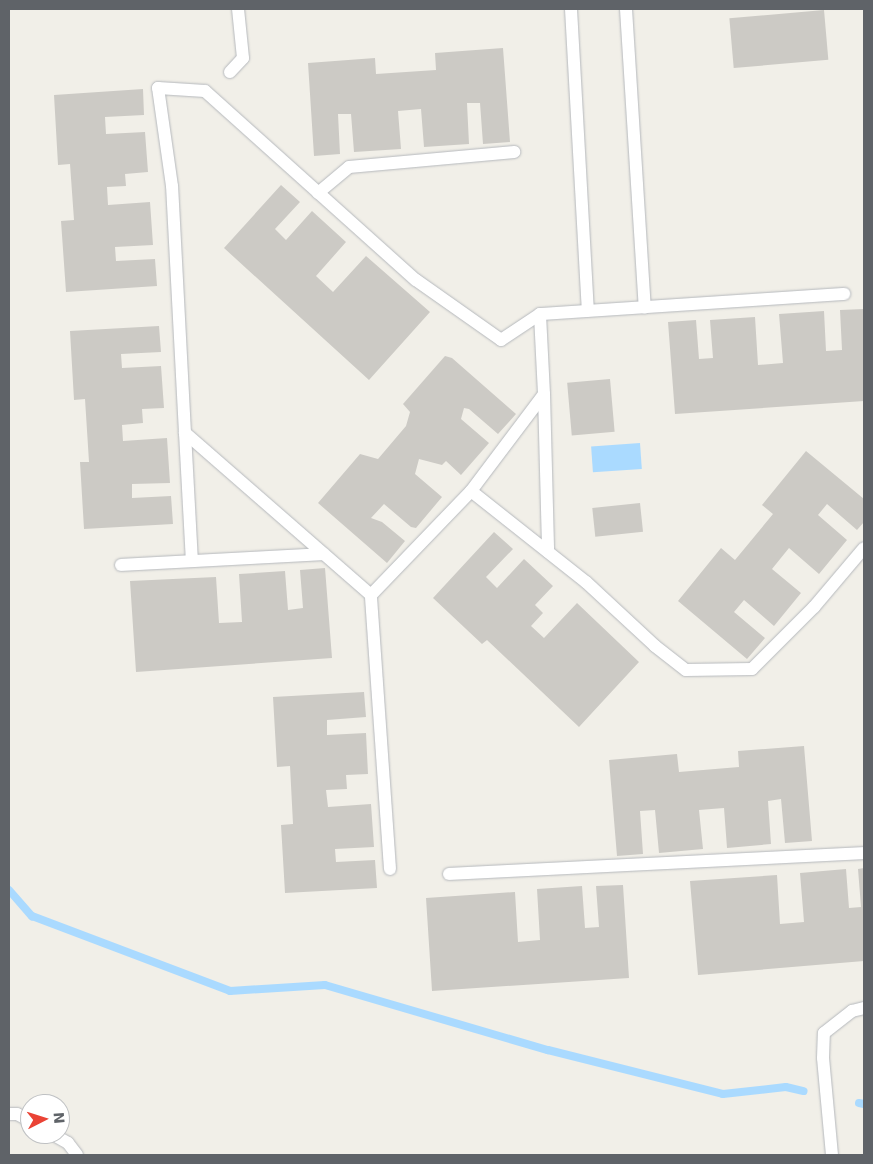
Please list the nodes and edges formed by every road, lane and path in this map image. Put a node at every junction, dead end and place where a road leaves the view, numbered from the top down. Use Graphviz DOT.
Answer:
graph roads {
  1 [pos="238,9"];
  2 [pos="571,9"];
  3 [pos="626,9"];
  4 [pos="230,72"];
  5 [pos="514,152"];
  6 [pos="318,193"];
  7 [pos="844,294"];
  8 [pos="645,307"];
  9 [pos="588,311"];
  10 [pos="540,314"];
  11 [pos="544,394"];
  12 [pos="186,433"];
  13 [pos="471,491"];
  14 [pos="864,548"];
  15 [pos="548,552"];
  16 [pos="324,554"];
  17 [pos="192,561"];
  18 [pos="121,565"];
  19 [pos="371,595"];
  20 [pos="864,853"];
  21 [pos="390,869"];
  22 [pos="449,874"];
  23 [pos="864,1008"];
  24 [pos="69,1144"];
  25 [pos="77,1155"];
  26 [pos="832,1155"];
  1 -- 4 [label="lane"];
  2 -- 9 [label="lane"];
  3 -- 8 [label="lane"];
  5 -- 6 [label="lane"];
  6 -- 10 [label="lane"];
  6 -- 12 [label="lane"];
  7 -- 8 [label="lane"];
  8 -- 9 [label="lane"];
  9 -- 10 [label="lane"];
  10 -- 11 [label="lane"];
  11 -- 13 [label="lane"];
  11 -- 15 [label="lane"];
  12 -- 16 [label="lane"];
  12 -- 17 [label="lane"];
  13 -- 15 [label="lane"];
  13 -- 19 [label="lane"];
  14 -- 15 [label="lane"];
  16 -- 17 [label="lane"];
  16 -- 19 [label="lane"];
  17 -- 18 [label="lane"];
  19 -- 21 [label="lane"];
  20 -- 22 [label="lane"];
  23 -- 26 [label="lane"];
  24 -- 25 [label="lane"];
}
